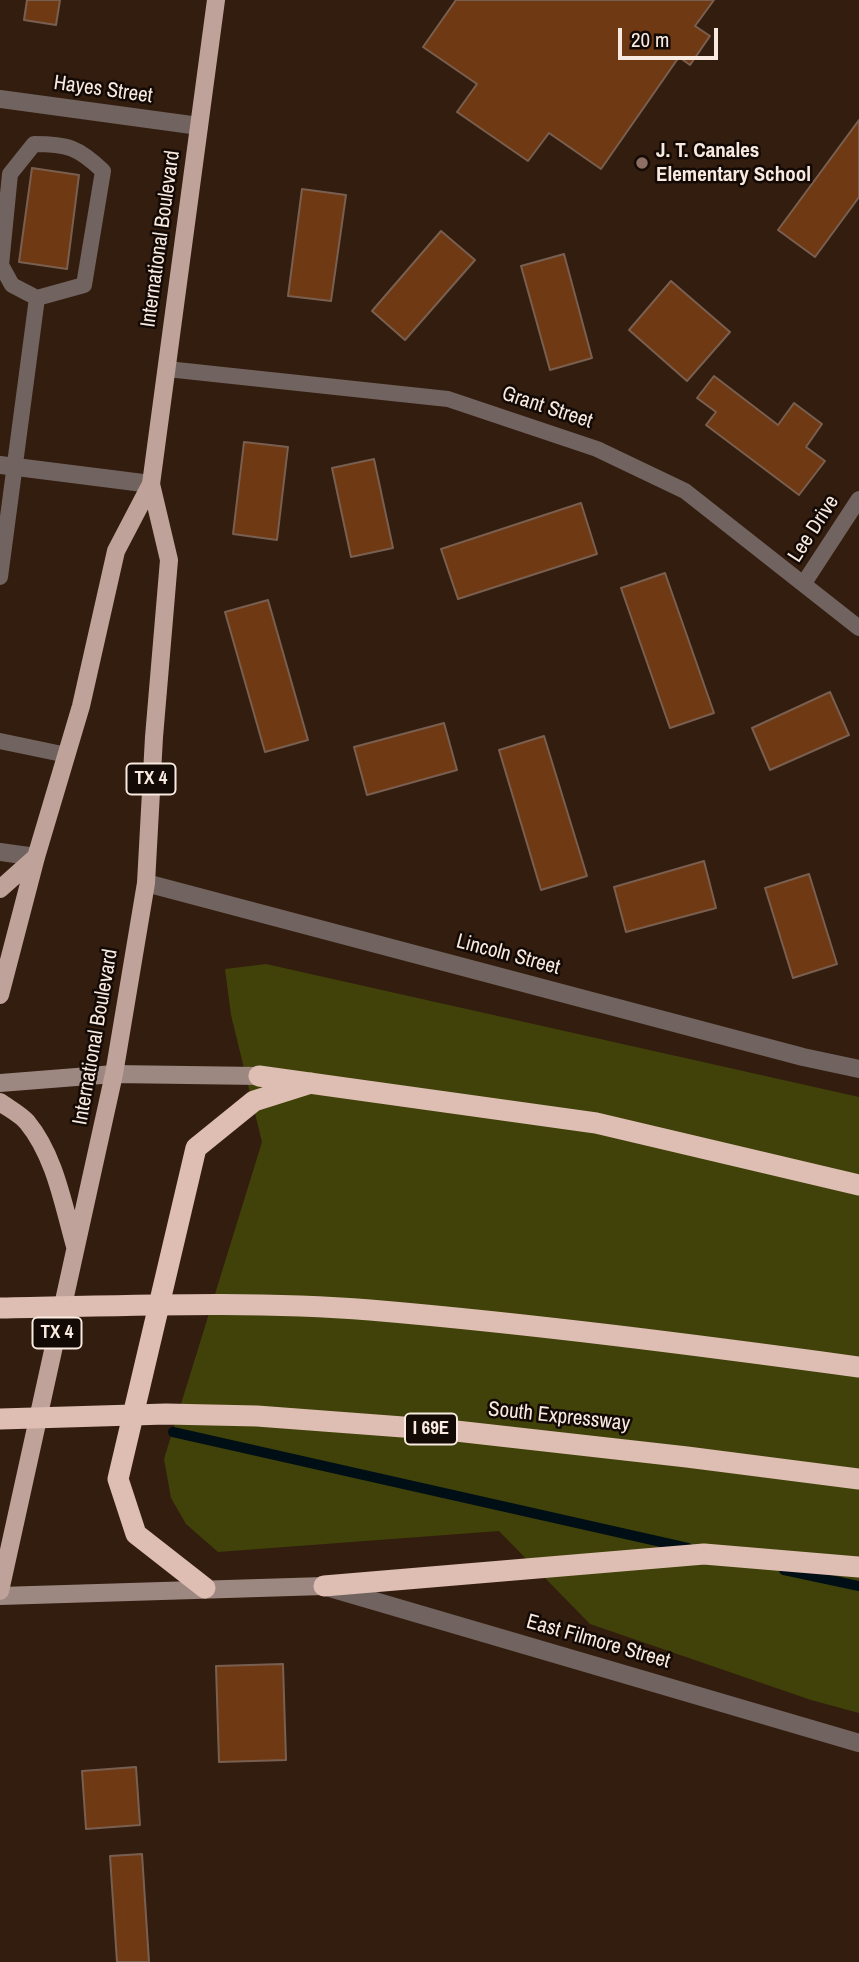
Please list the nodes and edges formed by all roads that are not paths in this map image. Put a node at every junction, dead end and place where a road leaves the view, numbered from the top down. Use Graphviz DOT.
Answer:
graph roads {
  1 [pos="216,0"];
  2 [pos="0,99"];
  3 [pos="199,126"];
  4 [pos="37,298"];
  5 [pos="167,369"];
  6 [pos="7,466"];
  7 [pos="151,484"];
  8 [pos="859,499"];
  9 [pos="4,509"];
  10 [pos="0,577"];
  11 [pos="804,583"];
  12 [pos="859,628"];
  13 [pos="0,741"];
  14 [pos="66,755"];
  15 [pos="0,852"];
  16 [pos="37,857"];
  17 [pos="146,883"];
  18 [pos="0,889"];
  19 [pos="0,995"];
  20 [pos="859,1069"];
  21 [pos="114,1074"];
  22 [pos="259,1076"];
  23 [pos="0,1083"];
  24 [pos="311,1083"];
  25 [pos="0,1102"];
  26 [pos="859,1185"];
  27 [pos="75,1249"];
  28 [pos="0,1308"];
  29 [pos="859,1367"];
  30 [pos="0,1419"];
  31 [pos="859,1479"];
  32 [pos="859,1567"];
  33 [pos="324,1586"];
  34 [pos="205,1588"];
  35 [pos="0,1593"];
  36 [pos="859,1743"];
  1 -- 3 [label="main road, International Boulevard / TX 4"];
  2 -- 3 [label="street, Hayes Street"];
  3 -- 5 [label="main road, International Boulevard / TX 4"];
  4 -- 4 [label="lane"];
  4 -- 6 [label="lane"];
  5 -- 7 [label="main road, International Boulevard / TX 4"];
  5 -- 11 [label="lane, Grant Street"];
  6 -- 7 [label="street"];
  6 -- 9 [label="lane"];
  7 -- 14 [label="main road, International Boulevard / TX 4"];
  7 -- 17 [label="main road, International Boulevard / TX 4"];
  8 -- 11 [label="lane, Lee Drive"];
  9 -- 10 [label="lane"];
  11 -- 12 [label="lane, Grant Street"];
  13 -- 14 [label="lane"];
  14 -- 16 [label="main road, International Boulevard / TX 4"];
  15 -- 16 [label="street"];
  16 -- 18 [label="main road"];
  16 -- 19 [label="main road, International Boulevard / TX 4"];
  17 -- 20 [label="street, Lincoln Street"];
  17 -- 21 [label="main road, International Boulevard / TX 4"];
  21 -- 22 [label="main road"];
  21 -- 23 [label="main road"];
  21 -- 27 [label="main road, International Boulevard / TX 4"];
  22 -- 24 [label="highway"];
  24 -- 26 [label="highway"];
  24 -- 34 [label="highway"];
  25 -- 27 [label="main road"];
  27 -- 35 [label="main road, International Boulevard / TX 4"];
  28 -- 29 [label="highway, bridge"];
  30 -- 31 [label="highway, South Expressway / I 69E, bridge"];
  32 -- 33 [label="highway"];
  33 -- 34 [label="main road"];
  33 -- 36 [label="street, East Filmore Street"];
  34 -- 35 [label="main road"];
}
